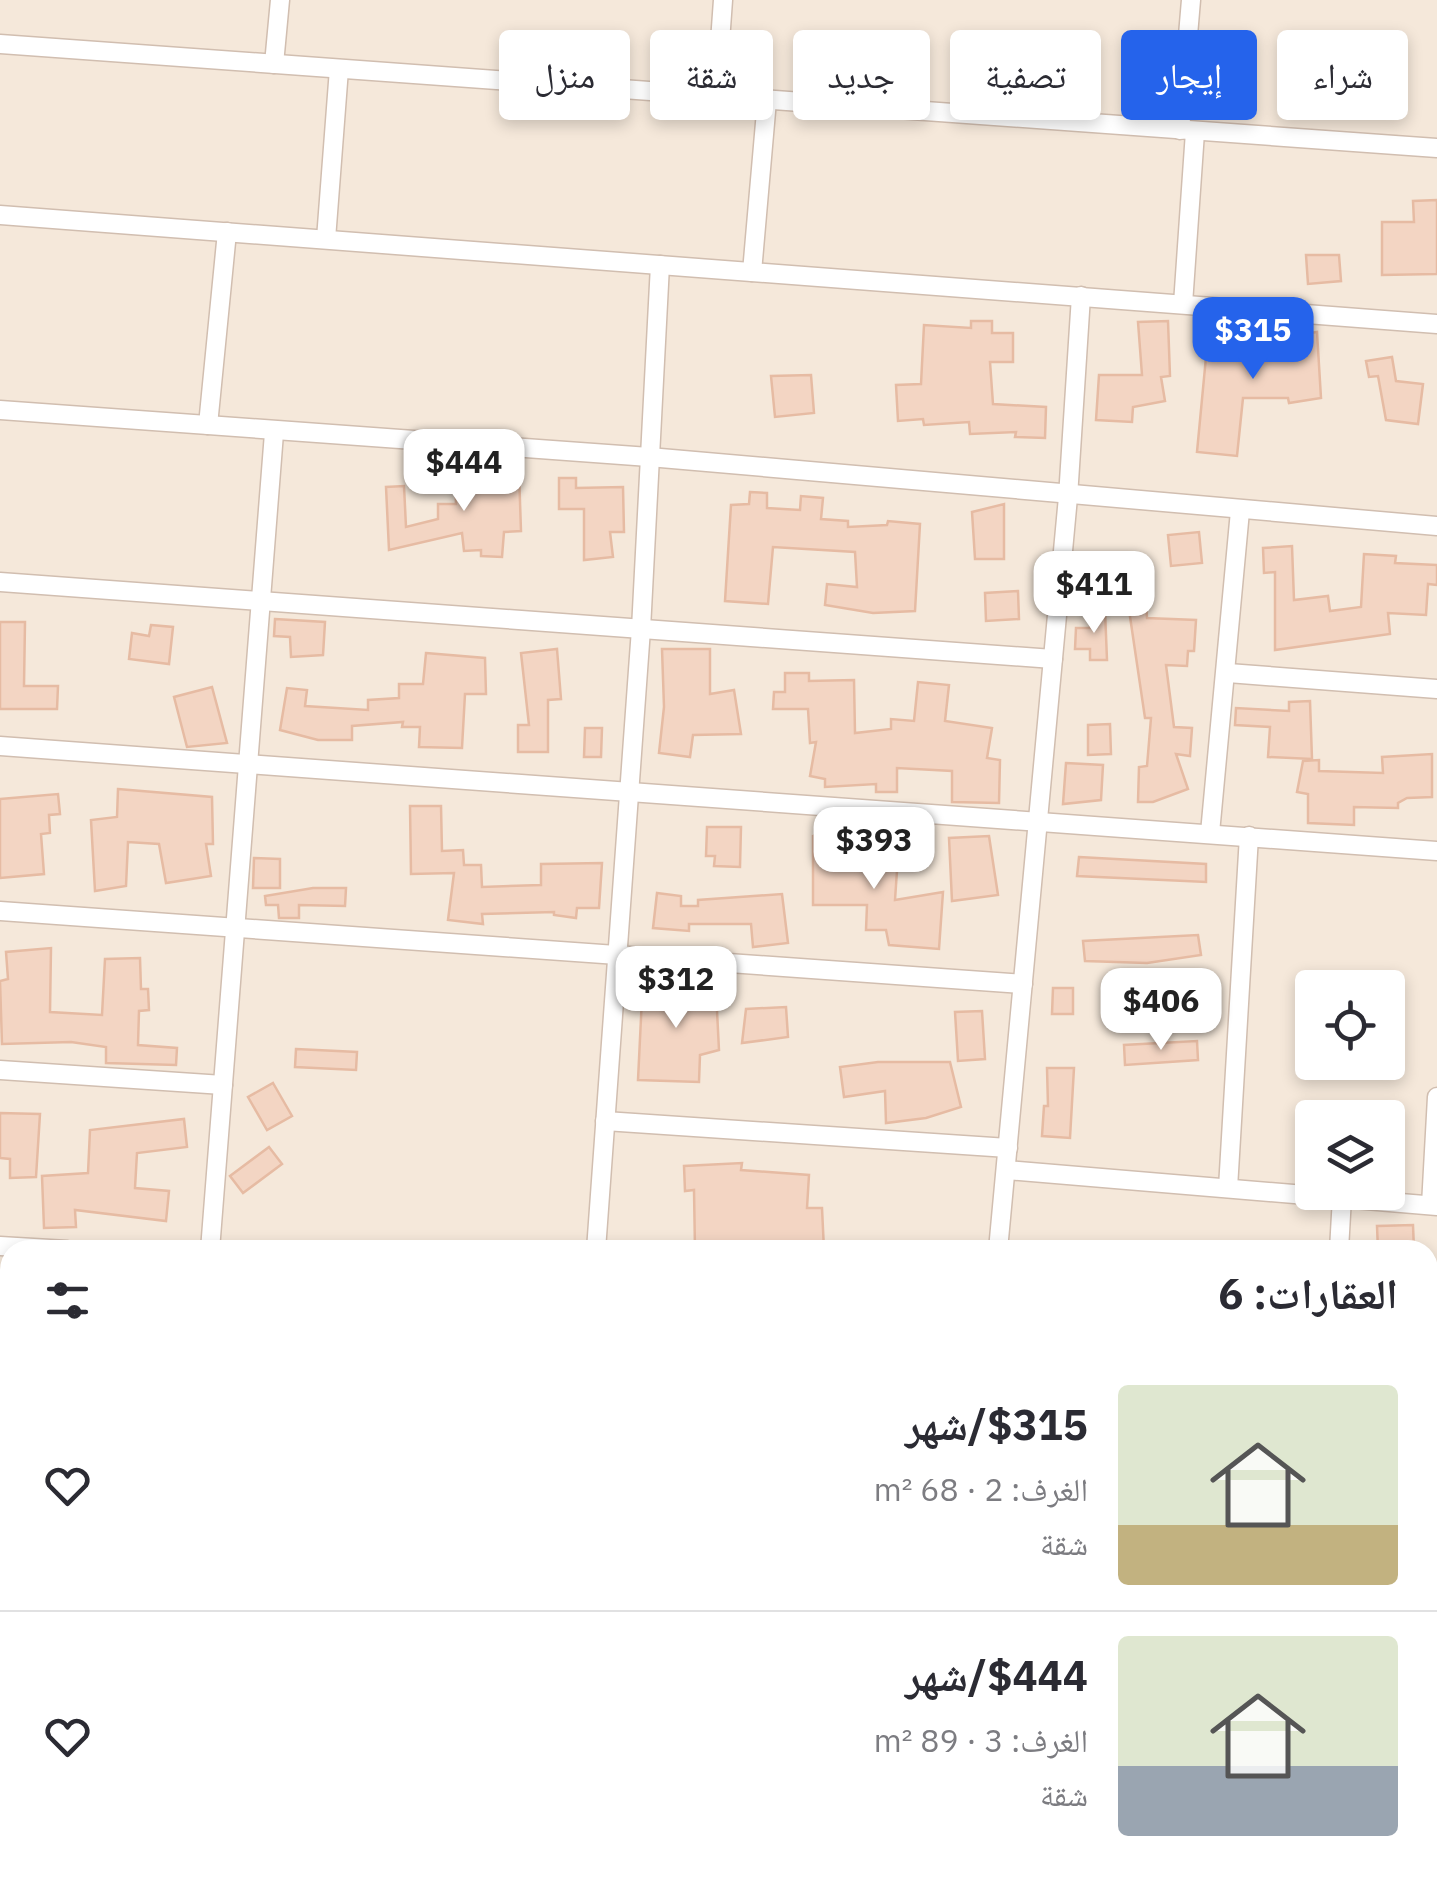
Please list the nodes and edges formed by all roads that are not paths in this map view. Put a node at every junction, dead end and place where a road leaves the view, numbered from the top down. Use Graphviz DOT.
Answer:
graph roads {
  1 [pos="280,0"];
  2 [pos="724,0"];
  3 [pos="1190,0"];
  4 [pos="722,30"];
  5 [pos="0,44"];
  6 [pos="274,64"];
  7 [pos="339,69"];
  8 [pos="650,91"];
  9 [pos="773,100"];
  10 [pos="766,120"];
  11 [pos="1187,131"];
  12 [pos="1437,148"];
  13 [pos="0,215"];
  14 [pos="227,232"];
  15 [pos="326,239"];
  16 [pos="660,265"];
  17 [pos="752,272"];
  18 [pos="1081,296"];
  19 [pos="1184,304"];
  20 [pos="1437,324"];
  21 [pos="0,410"];
  22 [pos="208,425"];
  23 [pos="274,433"];
  24 [pos="649,457"];
  25 [pos="1068,497"];
  26 [pos="1240,511"];
  27 [pos="1437,526"];
  28 [pos="0,582"];
  29 [pos="261,601"];
  30 [pos="642,628"];
  31 [pos="1053,659"];
  32 [pos="1228,673"];
  33 [pos="1437,689"];
  34 [pos="0,746"];
  35 [pos="248,764"];
  36 [pos="630,791"];
  37 [pos="1038,821"];
  38 [pos="1210,833"];
  39 [pos="1249,836"];
  40 [pos="1437,850"];
  41 [pos="0,910"];
  42 [pos="236,928"];
  43 [pos="617,955"];
  44 [pos="1023,984"];
  45 [pos="0,1070"];
  46 [pos="223,1085"];
  47 [pos="1437,1097"];
  48 [pos="606,1120"];
  49 [pos="1008,1148"];
  50 [pos="1006,1170"];
  51 [pos="1228,1188"];
  52 [pos="1295,1194"];
  53 [pos="1405,1203"];
  54 [pos="1434,1206"];
  55 [pos="1342,1210"];
  56 [pos="211,1240"];
  57 [pos="597,1240"];
  58 [pos="999,1240"];
  59 [pos="1340,1240"];
  1 -- 6 [label="street"];
  2 -- 4 [label="street"];
  3 -- 11 [label="street"];
  5 -- 6 [label="street"];
  6 -- 7 [label="street"];
  7 -- 8 [label="street"];
  7 -- 15 [label="street"];
  9 -- 11 [label="street"];
  10 -- 17 [label="street"];
  11 -- 12 [label="street"];
  11 -- 19 [label="street"];
  13 -- 14 [label="street"];
  14 -- 15 [label="street"];
  14 -- 22 [label="street"];
  15 -- 16 [label="street"];
  16 -- 17 [label="street"];
  16 -- 24 [label="street"];
  17 -- 18 [label="street"];
  18 -- 19 [label="street"];
  18 -- 25 [label="street"];
  19 -- 20 [label="street"];
  21 -- 22 [label="street"];
  22 -- 23 [label="street"];
  23 -- 24 [label="street"];
  23 -- 29 [label="street"];
  24 -- 25 [label="street"];
  24 -- 30 [label="street"];
  25 -- 26 [label="street"];
  25 -- 31 [label="street"];
  26 -- 27 [label="street"];
  26 -- 32 [label="street"];
  28 -- 29 [label="street"];
  29 -- 30 [label="street"];
  29 -- 35 [label="street"];
  30 -- 31 [label="street"];
  30 -- 36 [label="street"];
  31 -- 37 [label="street"];
  32 -- 33 [label="street"];
  32 -- 38 [label="street"];
  34 -- 35 [label="street"];
  35 -- 36 [label="street"];
  35 -- 42 [label="street"];
  36 -- 37 [label="street"];
  36 -- 43 [label="street"];
  37 -- 38 [label="street"];
  37 -- 44 [label="street"];
  38 -- 39 [label="street"];
  39 -- 40 [label="street"];
  39 -- 51 [label="street"];
  41 -- 42 [label="street"];
  42 -- 43 [label="street"];
  42 -- 46 [label="street"];
  43 -- 44 [label="street"];
  43 -- 48 [label="street"];
  44 -- 49 [label="street"];
  45 -- 46 [label="street"];
  46 -- 56 [label="street"];
  47 -- 54 [label="street"];
  48 -- 49 [label="street"];
  48 -- 57 [label="street"];
  49 -- 50 [label="street"];
  50 -- 51 [label="street"];
  50 -- 58 [label="street"];
  51 -- 52 [label="street"];
  53 -- 54 [label="street"];
  55 -- 59 [label="street"];
}
